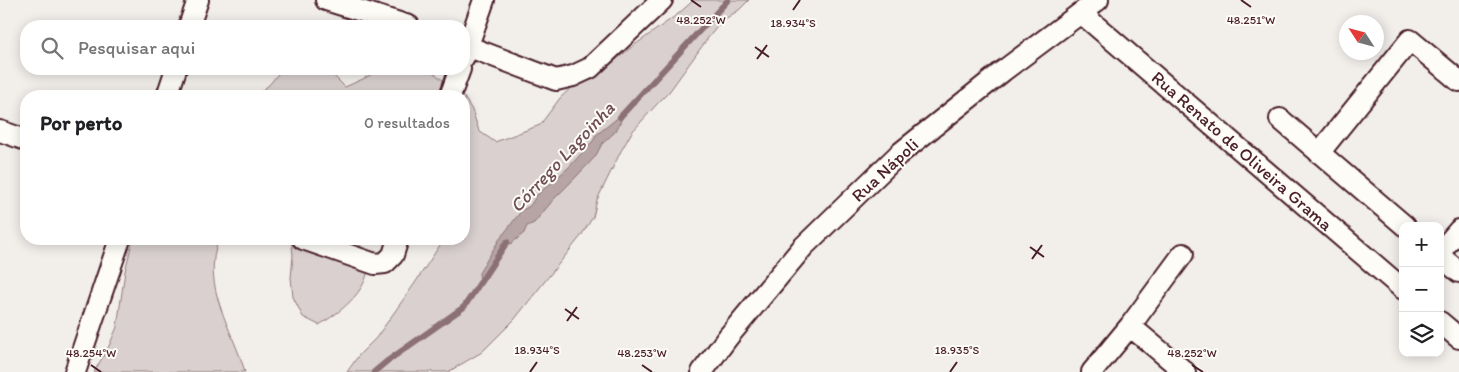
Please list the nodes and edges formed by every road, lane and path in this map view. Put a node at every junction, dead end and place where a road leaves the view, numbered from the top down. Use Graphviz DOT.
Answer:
graph roads {
  1 [pos="198,0"];
  2 [pos="326,0"];
  3 [pos="484,0"];
  4 [pos="662,0"];
  5 [pos="1098,0"];
  6 [pos="1081,13"];
  7 [pos="192,20"];
  8 [pos="390,20"];
  9 [pos="470,37"];
  10 [pos="470,52"];
  11 [pos="174,75"];
  12 [pos="458,75"];
  13 [pos="1459,81"];
  14 [pos="169,90"];
  15 [pos="452,90"];
  16 [pos="1280,119"];
  17 [pos="0,131"];
  18 [pos="20,138"];
  19 [pos="1319,153"];
  20 [pos="1400,222"];
  21 [pos="1459,230"];
  22 [pos="118,245"];
  23 [pos="319,245"];
  24 [pos="396,245"];
  25 [pos="1444,247"];
  26 [pos="1184,254"];
  27 [pos="1444,259"];
  28 [pos="1459,272"];
  29 [pos="1399,286"];
  30 [pos="1444,325"];
  31 [pos="1130,326"];
  32 [pos="1459,338"];
  33 [pos="76,372"];
  34 [pos="702,372"];
  35 [pos="1092,372"];
  36 [pos="1185,372"];
  1 -- 7 [label="street"];
  2 -- 8 [label="street"];
  3 -- 9 [label="street"];
  4 -- 10 [label="street"];
  5 -- 6 [label="street, Rua Nápoli"];
  6 -- 29 [label="street, Rua Renato de Oliveira Grama"];
  6 -- 34 [label="street, Rua Nápoli"];
  11 -- 14 [label="street"];
  12 -- 15 [label="street"];
  13 -- 19 [label="street"];
  16 -- 19 [label="street"];
  17 -- 18 [label="street"];
  19 -- 20 [label="street"];
  21 -- 25 [label="street"];
  22 -- 33 [label="street"];
  23 -- 24 [label="street"];
  26 -- 31 [label="street"];
  27 -- 28 [label="street"];
  30 -- 32 [label="street"];
  31 -- 35 [label="street"];
  31 -- 36 [label="street"];
}
